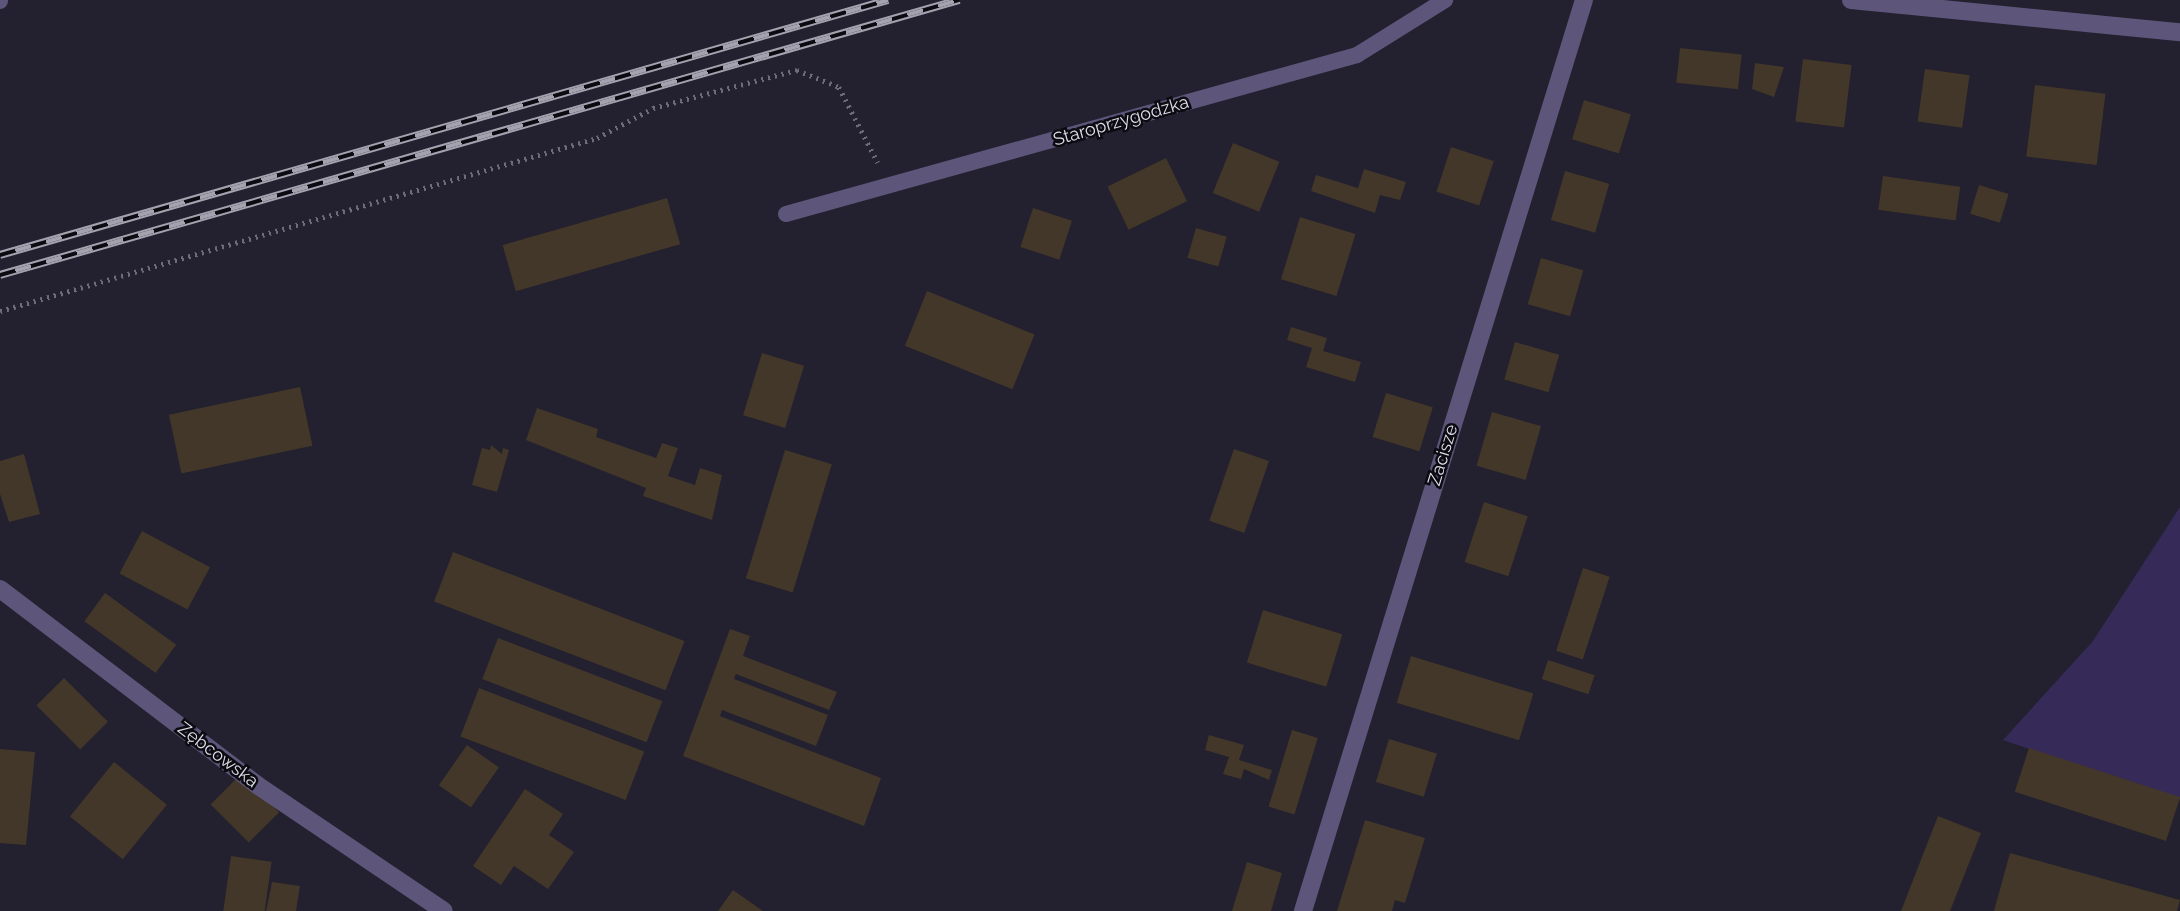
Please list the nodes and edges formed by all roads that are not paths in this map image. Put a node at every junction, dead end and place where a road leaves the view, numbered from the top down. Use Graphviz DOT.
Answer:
graph roads {
  1 [pos="1445,0"];
  2 [pos="1584,0"];
  3 [pos="1851,0"];
  4 [pos="2180,32"];
  5 [pos="786,215"];
  6 [pos="0,589"];
  7 [pos="444,911"];
  8 [pos="1303,911"];
  1 -- 5 [label="lane, Staroprzygodzka"];
  2 -- 8 [label="street, Zacisze"];
  3 -- 4 [label="street"];
  6 -- 7 [label="street, Zębcowska"];
}
